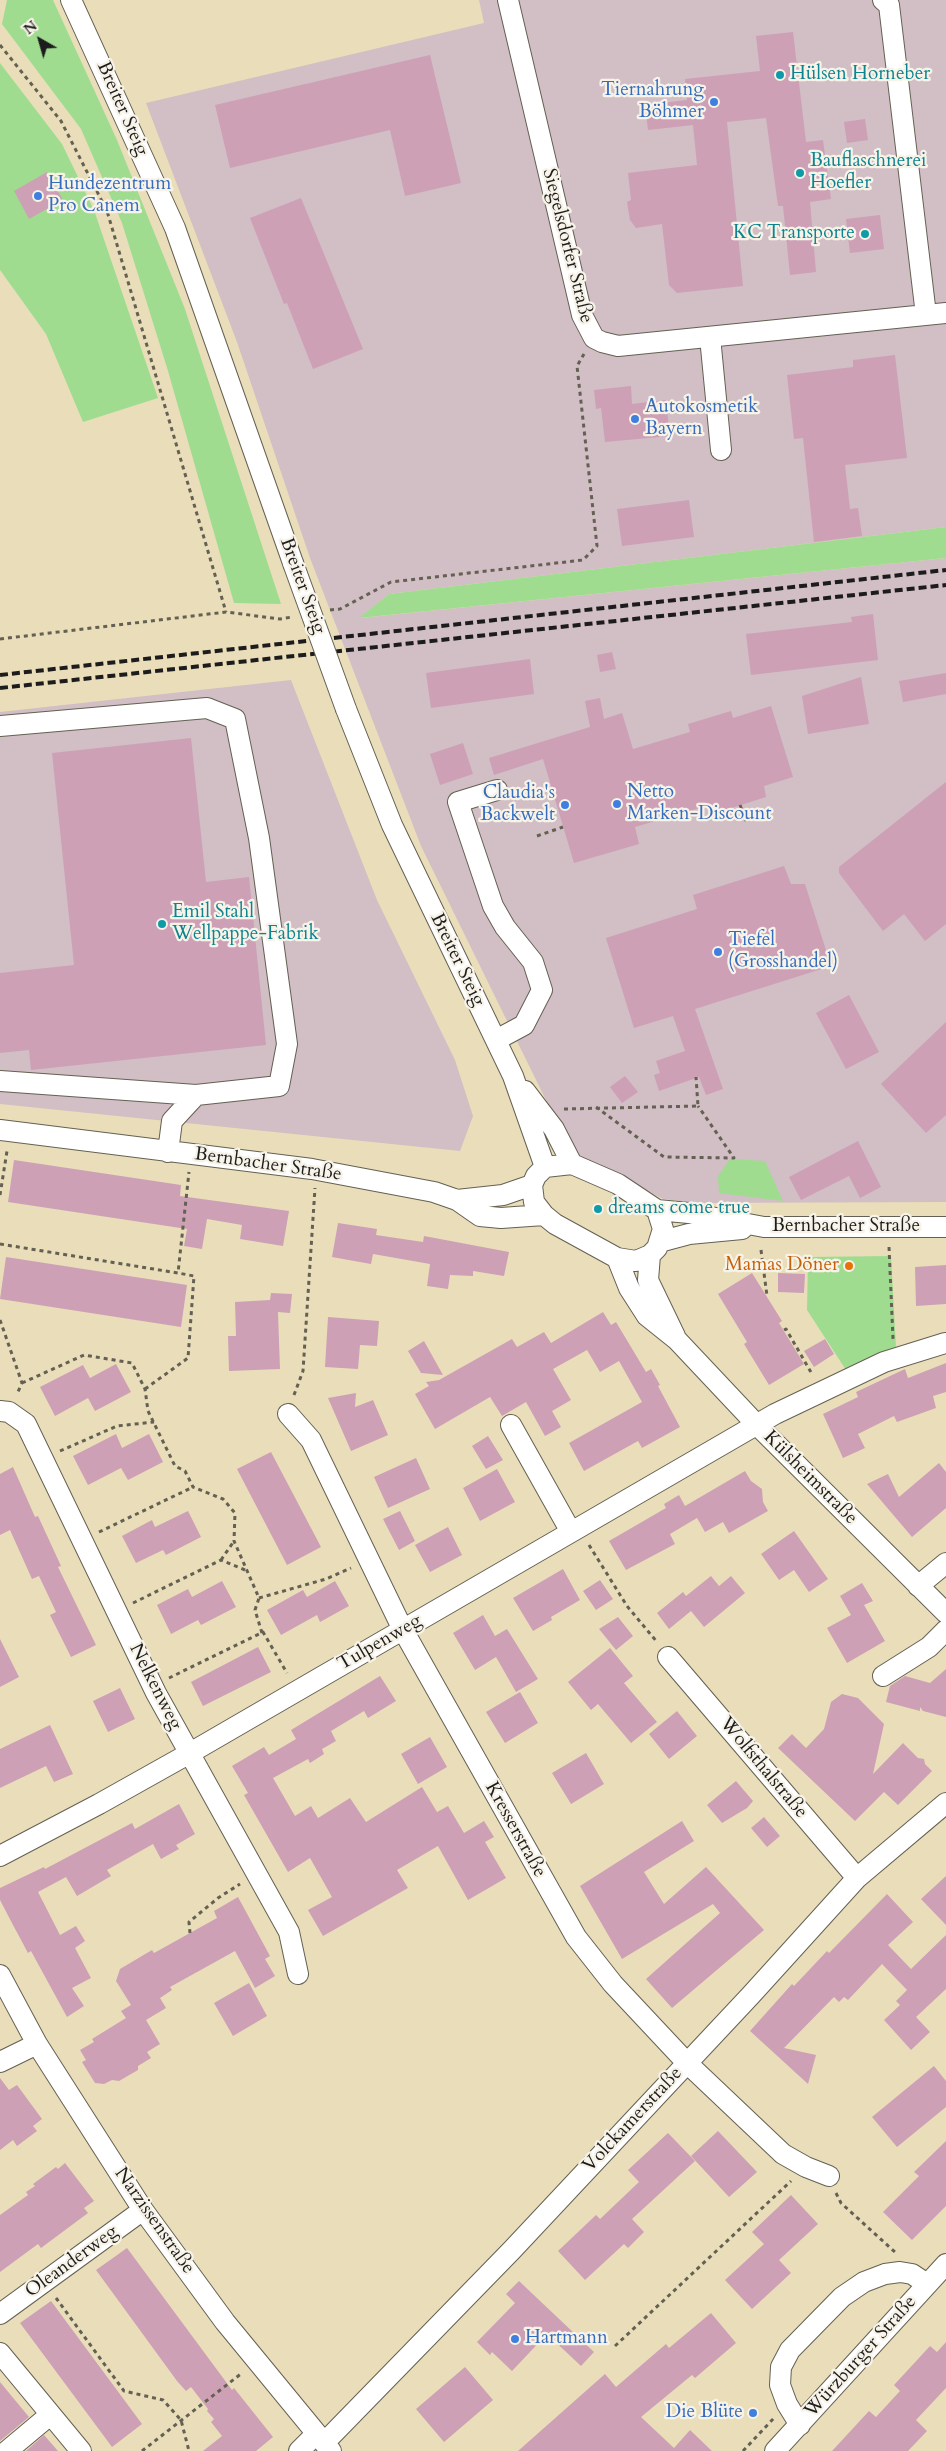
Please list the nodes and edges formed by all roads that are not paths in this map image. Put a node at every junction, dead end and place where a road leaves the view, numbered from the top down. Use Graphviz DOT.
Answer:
graph roads {
  1 [pos="70,0"];
  2 [pos="508,0"];
  3 [pos="886,3"];
  4 [pos="936,314"];
  5 [pos="710,337"];
  6 [pos="721,450"];
  7 [pos="0,726"];
  8 [pos="497,790"];
  9 [pos="496,1040"];
  10 [pos="514,1076"];
  11 [pos="0,1081"];
  12 [pos="196,1095"];
  13 [pos="5,1131"];
  14 [pos="168,1152"];
  15 [pos="572,1164"];
  16 [pos="545,1168"];
  17 [pos="532,1185"];
  18 [pos="457,1200"];
  19 [pos="657,1210"];
  20 [pos="544,1214"];
  21 [pos="764,1227"];
  22 [pos="946,1227"];
  23 [pos="654,1249"];
  24 [pos="617,1258"];
  25 [pos="677,1340"];
  26 [pos="945,1343"];
  27 [pos="4,1412"];
  28 [pos="288,1414"];
  29 [pos="511,1424"];
  30 [pos="757,1425"];
  31 [pos="575,1530"];
  32 [pos="946,1563"];
  33 [pos="918,1586"];
  34 [pos="946,1613"];
  35 [pos="403,1630"];
  36 [pos="946,1630"];
  37 [pos="668,1657"];
  38 [pos="883,1676"];
  39 [pos="190,1753"];
  40 [pos="946,1803"];
  41 [pos="0,1856"];
  42 [pos="857,1878"];
  43 [pos="298,1974"];
  44 [pos="0,1975"];
  45 [pos="37,2044"];
  46 [pos="0,2062"];
  47 [pos="687,2063"];
  48 [pos="829,2176"];
  49 [pos="144,2210"];
  50 [pos="946,2264"];
  51 [pos="920,2279"];
  52 [pos="0,2314"];
  53 [pos="0,2353"];
  54 [pos="50,2415"];
  55 [pos="800,2425"];
  56 [pos="324,2443"];
  57 [pos="7,2451"];
  58 [pos="80,2451"];
  59 [pos="299,2451"];
  60 [pos="775,2451"];
  1 -- 9 [label="street, Breiter Steig, bridge"];
  2 -- 5 [label="street, Siegelsdorfer Straße"];
  3 -- 4 [label="street, Siegelsdorfer Straße"];
  4 -- 5 [label="street, Siegelsdorfer Straße"];
  5 -- 6 [label="street"];
  7 -- 12 [label="street"];
  8 -- 9 [label="street"];
  9 -- 10 [label="street, Breiter Steig"];
  10 -- 15 [label="street"];
  10 -- 16 [label="street, Breiter Steig"];
  11 -- 12 [label="street"];
  12 -- 14 [label="street"];
  13 -- 14 [label="street, Bernbacher Straße"];
  14 -- 18 [label="street, Bernbacher Straße"];
  15 -- 16 [label="street"];
  15 -- 19 [label="street"];
  16 -- 17 [label="street"];
  17 -- 18 [label="street, Bernbacher Straße"];
  17 -- 20 [label="street"];
  18 -- 20 [label="street"];
  19 -- 21 [label="street, Bernbacher Straße"];
  19 -- 23 [label="street, Külsheimstraße"];
  20 -- 24 [label="street"];
  21 -- 22 [label="street, Bernbacher Straße"];
  21 -- 23 [label="street"];
  23 -- 24 [label="street"];
  23 -- 25 [label="street, Külsheimstraße"];
  24 -- 25 [label="street, Külsheimstraße"];
  25 -- 30 [label="street, Külsheimstraße"];
  26 -- 30 [label="street, Tulpenweg"];
  27 -- 39 [label="street, Nelkenweg"];
  28 -- 35 [label="street, Kresserstraße"];
  29 -- 31 [label="street"];
  30 -- 31 [label="street, Tulpenweg"];
  30 -- 33 [label="street, Külsheimstraße"];
  31 -- 35 [label="street, Tulpenweg"];
  32 -- 33 [label="street"];
  33 -- 34 [label="street, Külsheimstraße"];
  35 -- 39 [label="street, Tulpenweg"];
  35 -- 47 [label="street, Kresserstraße"];
  36 -- 38 [label="street"];
  37 -- 42 [label="street, Wolfsthalstraße"];
  39 -- 41 [label="street, Tulpenweg"];
  39 -- 43 [label="street, Nelkenweg"];
  40 -- 42 [label="street, Volckamerstraße"];
  42 -- 47 [label="street, Volckamerstraße"];
  44 -- 45 [label="street, Narzissenstraße"];
  45 -- 46 [label="street"];
  45 -- 49 [label="street, Narzissenstraße"];
  47 -- 48 [label="street, Kresserstraße"];
  47 -- 56 [label="street, Volckamerstraße"];
  49 -- 52 [label="street, Oleanderweg"];
  49 -- 56 [label="street, Narzissenstraße"];
  50 -- 51 [label="street, Würzburger Straße"];
  51 -- 55 [label="street, Würzburger Straße"];
  51 -- 55 [label="street"];
  53 -- 54 [label="street"];
  54 -- 57 [label="street"];
  54 -- 58 [label="street"];
  55 -- 60 [label="street, Würzburger Straße"];
  56 -- 59 [label="street"];
}
